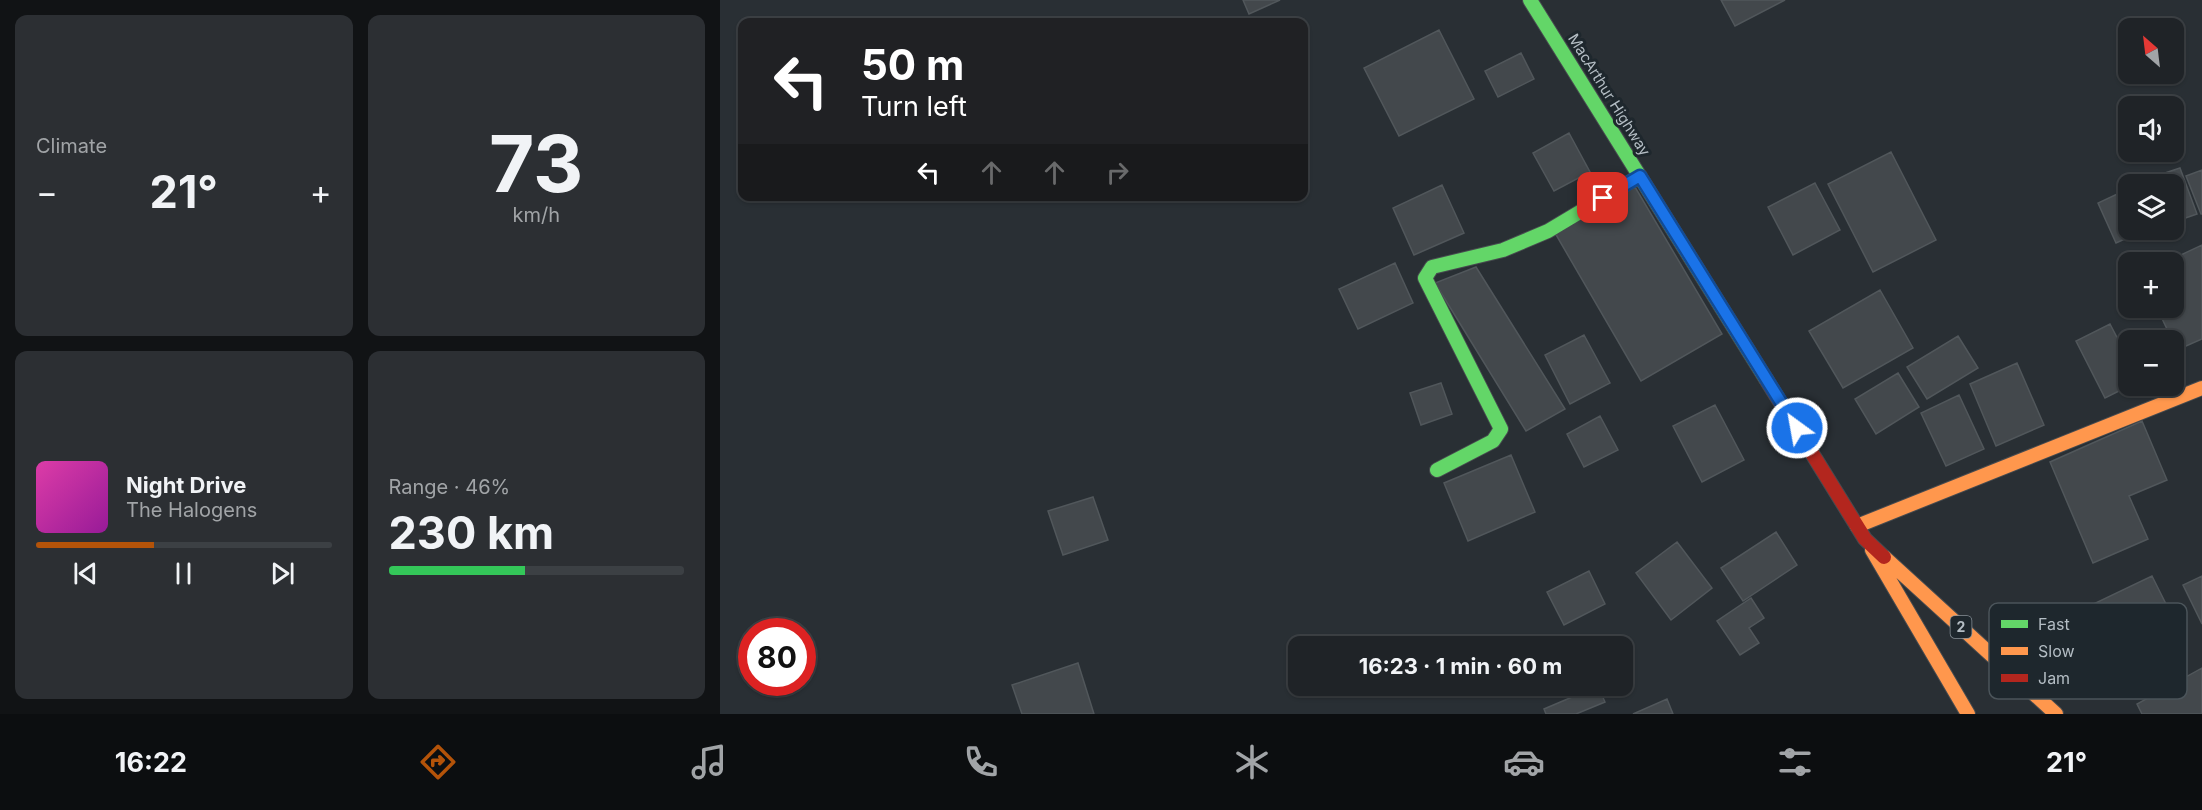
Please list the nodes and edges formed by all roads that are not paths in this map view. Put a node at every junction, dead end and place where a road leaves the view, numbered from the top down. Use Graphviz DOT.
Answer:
graph roads {
  1 [pos="1530,0"];
  2 [pos="1640,176"];
  3 [pos="2202,388"];
  4 [pos="1437,470"];
  5 [pos="1857,525"];
  6 [pos="1865,539"];
  7 [pos="1989,653"];
  8 [pos="2040,699"];
  9 [pos="1968,714"];
  10 [pos="2056,714"];
  1 -- 2 [label="main road, MacArthur Highway / 2"];
  2 -- 4 [label="main road"];
  2 -- 5 [label="main road, MacArthur Highway / 2"];
  3 -- 5 [label="main road"];
  5 -- 6 [label="main road, MacArthur Highway / 2"];
  6 -- 7 [label="main road, MacArthur Highway / 2"];
  6 -- 9 [label="main road"];
  8 -- 10 [label="main road, MacArthur Highway / 2"];
}
